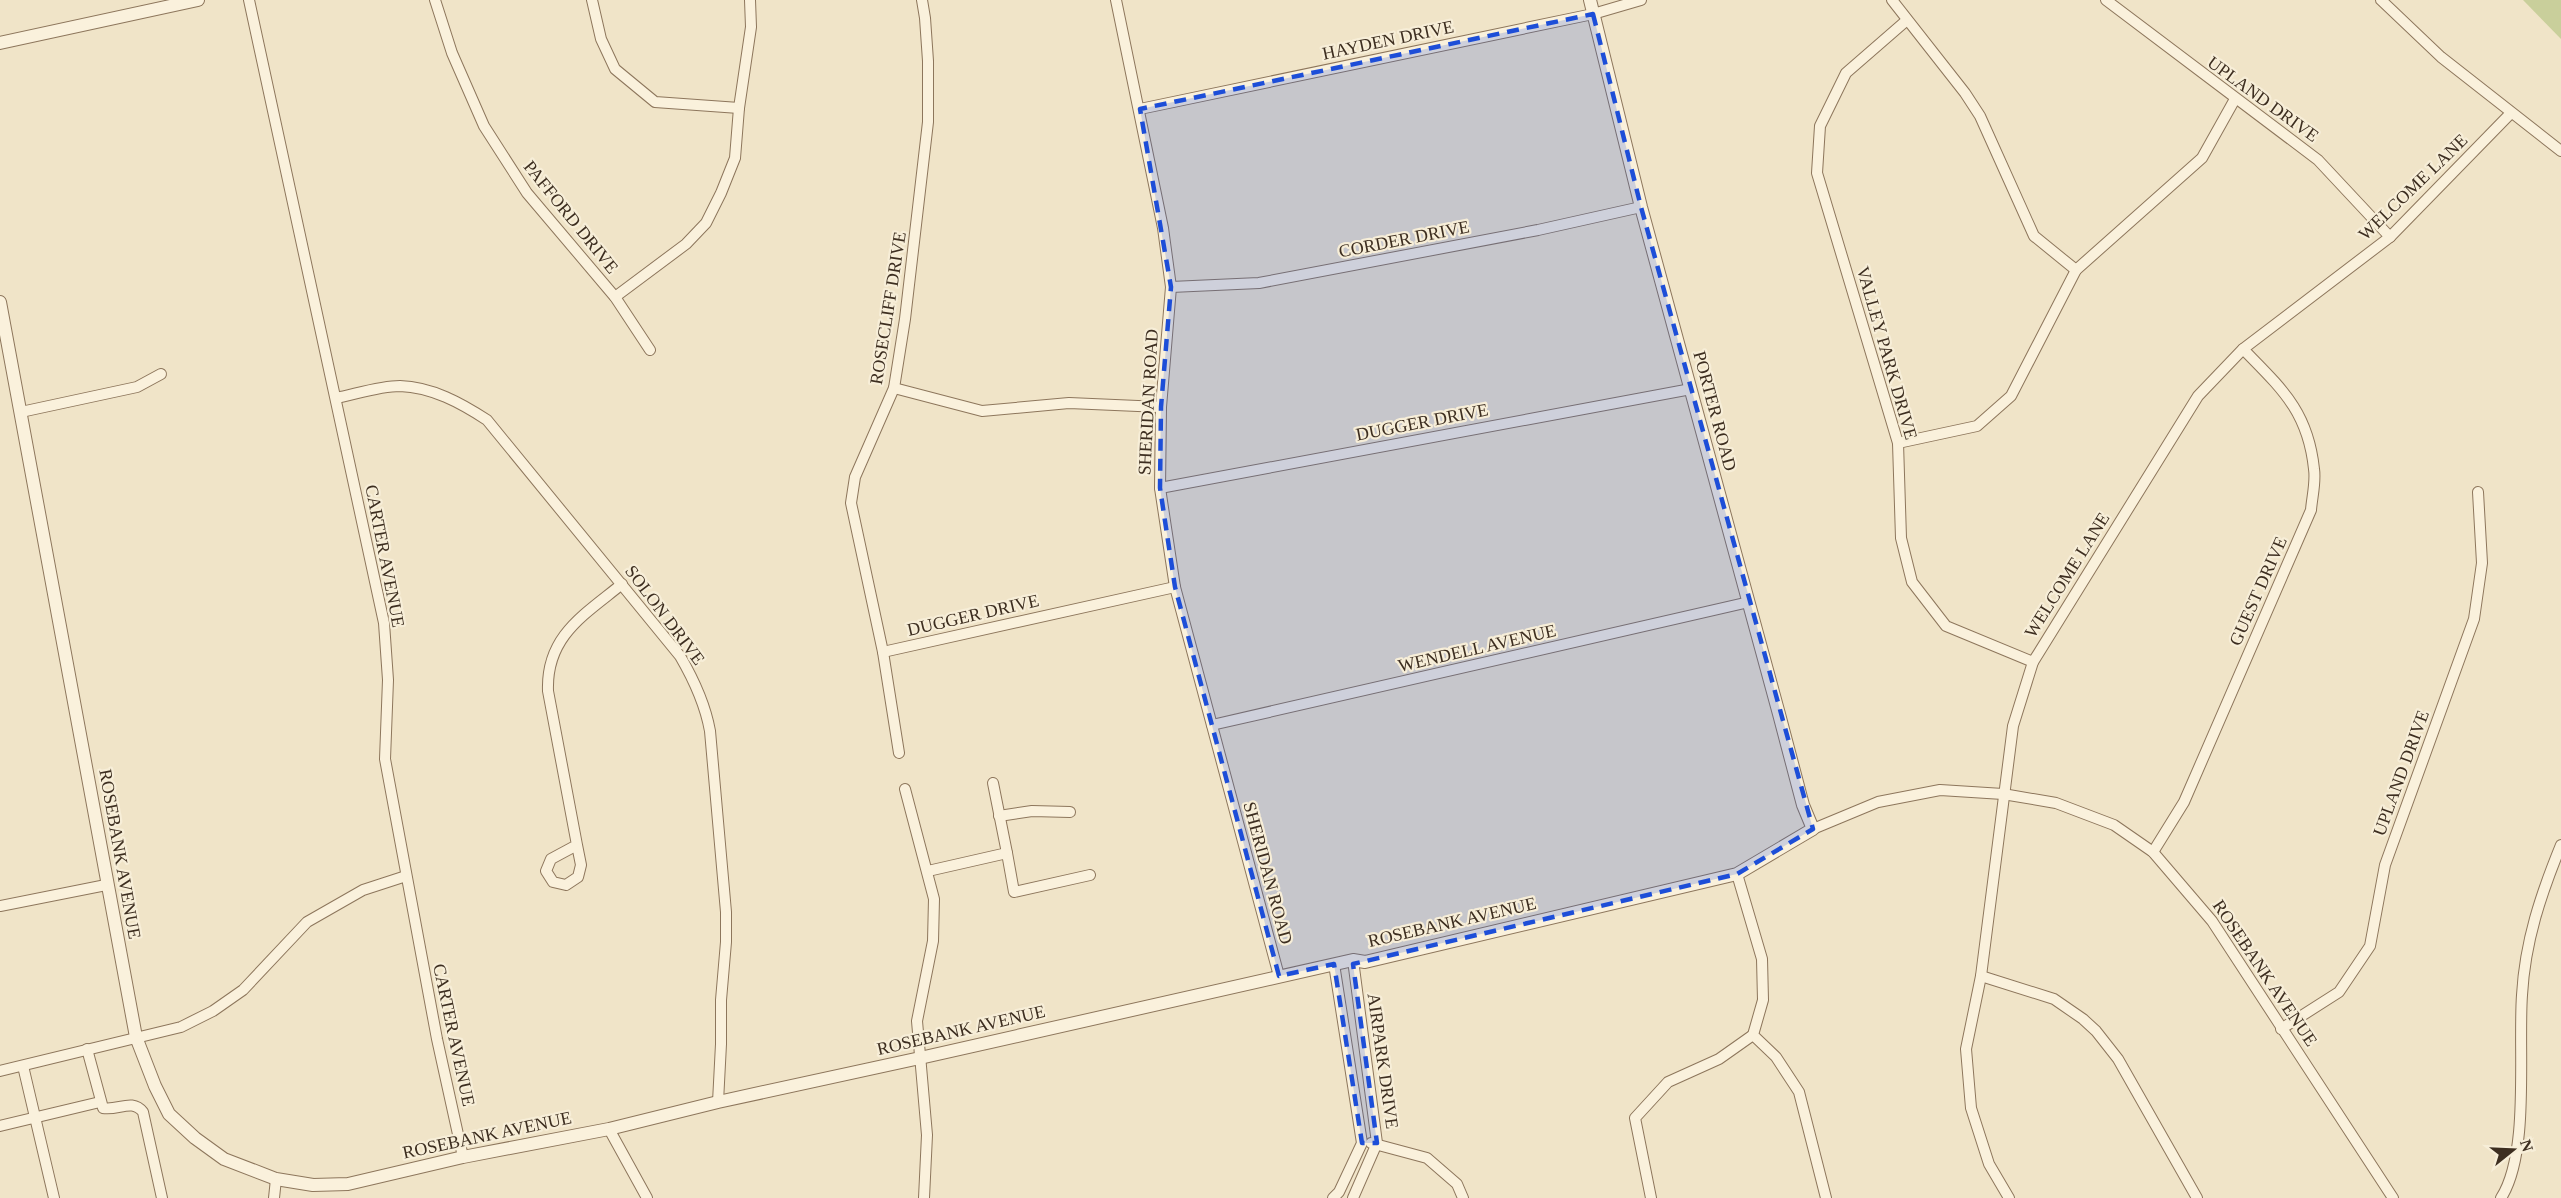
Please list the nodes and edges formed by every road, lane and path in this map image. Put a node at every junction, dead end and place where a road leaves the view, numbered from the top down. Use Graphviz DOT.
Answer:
graph roads {
  1 [pos="198,0"];
  2 [pos="249,0"];
  3 [pos="435,0"];
  4 [pos="592,0"];
  5 [pos="750,0"];
  6 [pos="921,0"];
  7 [pos="1116,0"];
  8 [pos="1590,0"];
  9 [pos="1641,0"];
  10 [pos="1892,0"];
  11 [pos="2106,0"];
  12 [pos="2381,0"];
  13 [pos="1593,14"];
  14 [pos="1907,20"];
  15 [pos="0,43"];
  16 [pos="2235,99"];
  17 [pos="739,108"];
  18 [pos="1140,109"];
  19 [pos="2511,113"];
  20 [pos="2561,151"];
  21 [pos="1641,207"];
  22 [pos="2390,237"];
  23 [pos="2076,270"];
  24 [pos="1171,288"];
  25 [pos="615,297"];
  26 [pos="0,302"];
  27 [pos="2243,349"];
  28 [pos="650,350"];
  29 [pos="161,374"];
  30 [pos="894,388"];
  31 [pos="1691,389"];
  32 [pos="336,398"];
  33 [pos="1161,408"];
  34 [pos="21,412"];
  35 [pos="1898,443"];
  36 [pos="1160,488"];
  37 [pos="2478,492"];
  38 [pos="622,584"];
  39 [pos="1175,587"];
  40 [pos="1749,602"];
  41 [pos="883,652"];
  42 [pos="2032,662"];
  43 [pos="1212,725"];
  44 [pos="899,753"];
  45 [pos="993,783"];
  46 [pos="905,789"];
  47 [pos="2003,794"];
  48 [pos="1070,812"];
  49 [pos="999,816"];
  50 [pos="1812,829"];
  51 [pos="577,845"];
  52 [pos="2561,845"];
  53 [pos="2153,852"];
  54 [pos="1007,853"];
  55 [pos="928,871"];
  56 [pos="1737,874"];
  57 [pos="1090,875"];
  58 [pos="406,876"];
  59 [pos="106,885"];
  60 [pos="0,906"];
  61 [pos="1353,960"];
  62 [pos="1334,964"];
  63 [pos="1279,976"];
  64 [pos="1981,976"];
  65 [pos="2281,1029"];
  66 [pos="1753,1035"];
  67 [pos="136,1037"];
  68 [pos="87,1049"];
  69 [pos="920,1058"];
  70 [pos="22,1066"];
  71 [pos="0,1071"];
  72 [pos="100,1102"];
  73 [pos="718,1102"];
  74 [pos="34,1118"];
  75 [pos="0,1126"];
  76 [pos="609,1129"];
  77 [pos="1362,1143"];
  78 [pos="1377,1143"];
  79 [pos="463,1157"];
  80 [pos="276,1179"];
  81 [pos="54,1198"];
  82 [pos="162,1198"];
  83 [pos="273,1198"];
  84 [pos="647,1198"];
  85 [pos="924,1198"];
  86 [pos="1333,1198"];
  87 [pos="1353,1198"];
  88 [pos="1463,1198"];
  89 [pos="1651,1198"];
  90 [pos="1826,1198"];
  91 [pos="2009,1198"];
  92 [pos="2197,1198"];
  93 [pos="2393,1198"];
  94 [pos="2501,1198"];
  1 -- 15 [label="street"];
  2 -- 32 [label="street, CARTER AVENUE"];
  3 -- 25 [label="street, PAFFORD DRIVE"];
  4 -- 17 [label="street"];
  5 -- 17 [label="street"];
  6 -- 30 [label="street, ROSECLIFF DRIVE"];
  7 -- 18 [label="street, SHERIDAN ROAD"];
  8 -- 13 [label="street, PORTER ROAD"];
  9 -- 13 [label="street, HAYDEN DRIVE"];
  10 -- 14 [label="street"];
  11 -- 16 [label="street, UPLAND DRIVE"];
  12 -- 19 [label="street"];
  13 -- 18 [label="street, HAYDEN DRIVE"];
  13 -- 21 [label="street, PORTER ROAD"];
  14 -- 23 [label="street"];
  14 -- 35 [label="street, VALLEY PARK DRIVE"];
  16 -- 22 [label="street, UPLAND DRIVE"];
  16 -- 23 [label="street"];
  17 -- 25 [label="street"];
  18 -- 24 [label="street, SHERIDAN ROAD"];
  19 -- 20 [label="street"];
  19 -- 22 [label="street, WELCOME LANE"];
  21 -- 24 [label="street, CORDER DRIVE"];
  21 -- 31 [label="street, PORTER ROAD"];
  22 -- 27 [label="street, WELCOME LANE"];
  23 -- 35 [label="street"];
  24 -- 33 [label="street, SHERIDAN ROAD"];
  25 -- 28 [label="street, PAFFORD DRIVE"];
  26 -- 34 [label="street, ROSEBANK AVENUE"];
  27 -- 42 [label="street, WELCOME LANE"];
  27 -- 53 [label="street, GUEST DRIVE"];
  29 -- 34 [label="street"];
  30 -- 33 [label="street"];
  30 -- 41 [label="street, ROSECLIFF DRIVE"];
  31 -- 36 [label="street, DUGGER DRIVE"];
  31 -- 40 [label="street, PORTER ROAD"];
  32 -- 38 [label="street, SOLON DRIVE"];
  32 -- 58 [label="street, CARTER AVENUE"];
  33 -- 36 [label="street, SHERIDAN ROAD"];
  34 -- 59 [label="street, ROSEBANK AVENUE"];
  35 -- 42 [label="street, VALLEY PARK DRIVE"];
  36 -- 39 [label="street, SHERIDAN ROAD"];
  37 -- 65 [label="street, UPLAND DRIVE"];
  38 -- 51 [label="street"];
  38 -- 73 [label="street, SOLON DRIVE"];
  39 -- 41 [label="street, DUGGER DRIVE"];
  39 -- 43 [label="street, SHERIDAN ROAD"];
  40 -- 43 [label="street, WENDELL AVENUE"];
  40 -- 50 [label="street, PORTER ROAD"];
  41 -- 44 [label="street, ROSECLIFF DRIVE"];
  42 -- 47 [label="street, WELCOME LANE"];
  43 -- 63 [label="street, SHERIDAN ROAD"];
  45 -- 49 [label="street"];
  46 -- 55 [label="street"];
  47 -- 50 [label="street, ROSEBANK AVENUE"];
  47 -- 53 [label="street, ROSEBANK AVENUE"];
  47 -- 64 [label="street, WELCOME LANE"];
  48 -- 49 [label="street"];
  49 -- 54 [label="street"];
  50 -- 56 [label="street, ROSEBANK AVENUE"];
  52 -- 94 [label="street"];
  53 -- 65 [label="street, ROSEBANK AVENUE"];
  54 -- 55 [label="street"];
  54 -- 57 [label="street"];
  55 -- 69 [label="street"];
  56 -- 61 [label="street, ROSEBANK AVENUE"];
  56 -- 66 [label="street"];
  58 -- 67 [label="street"];
  58 -- 79 [label="street, CARTER AVENUE"];
  59 -- 60 [label="street"];
  59 -- 67 [label="street, ROSEBANK AVENUE"];
  61 -- 62 [label="street, ROSEBANK AVENUE"];
  61 -- 78 [label="street, AIRPARK DRIVE"];
  62 -- 63 [label="street, ROSEBANK AVENUE"];
  62 -- 77 [label="street, AIRPARK DRIVE"];
  63 -- 69 [label="street, ROSEBANK AVENUE"];
  64 -- 91 [label="street, WELCOME LANE"];
  64 -- 92 [label="street"];
  65 -- 93 [label="street, ROSEBANK AVENUE"];
  66 -- 89 [label="street"];
  66 -- 90 [label="street"];
  67 -- 68 [label="street"];
  67 -- 80 [label="street, ROSEBANK AVENUE"];
  68 -- 70 [label="street"];
  68 -- 72 [label="street"];
  69 -- 73 [label="street, ROSEBANK AVENUE"];
  69 -- 85 [label="street"];
  70 -- 71 [label="street"];
  70 -- 74 [label="street"];
  72 -- 74 [label="street"];
  72 -- 82 [label="street"];
  73 -- 76 [label="street, ROSEBANK AVENUE"];
  74 -- 75 [label="street"];
  74 -- 81 [label="street"];
  76 -- 79 [label="street, ROSEBANK AVENUE"];
  76 -- 84 [label="street"];
  77 -- 78 [label="street"];
  77 -- 86 [label="street, AIRPARK DRIVE"];
  78 -- 87 [label="street, AIRPARK DRIVE"];
  78 -- 88 [label="street"];
  79 -- 80 [label="street, ROSEBANK AVENUE"];
  80 -- 83 [label="street"];
}
